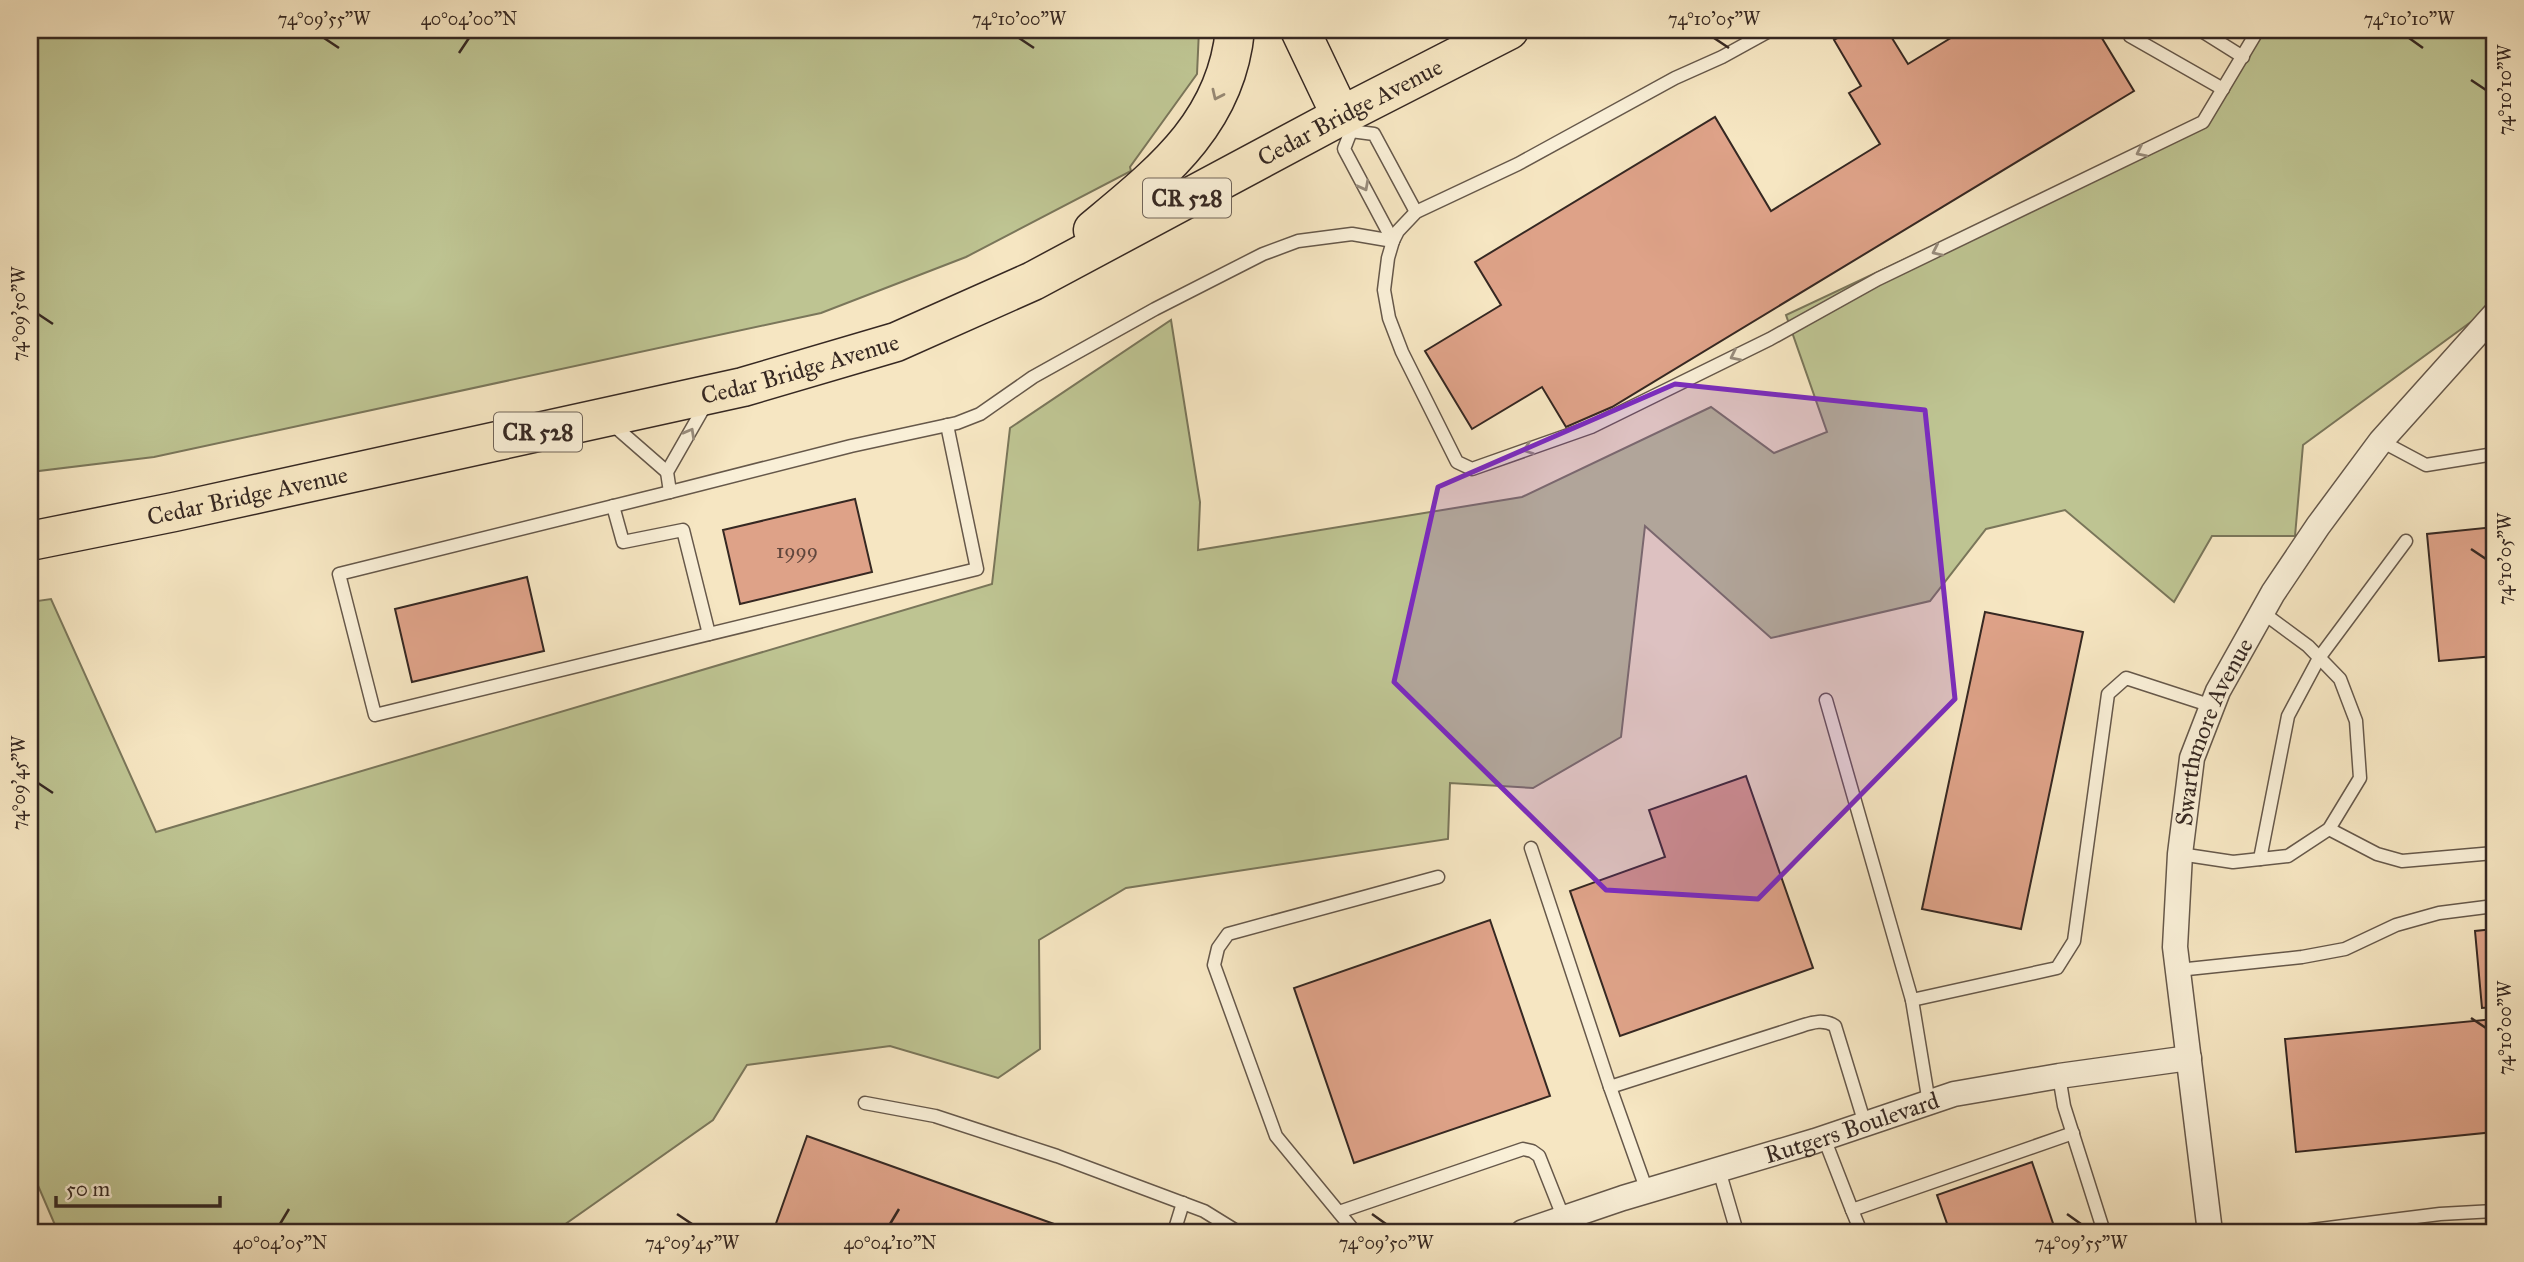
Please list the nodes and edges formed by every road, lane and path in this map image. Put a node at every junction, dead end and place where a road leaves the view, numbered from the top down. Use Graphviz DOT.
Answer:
graph roads {
  1 [pos="1235,30"];
  2 [pos="1300,30"];
  3 [pos="1510,30"];
  4 [pos="1771,30"];
  5 [pos="2200,30"];
  6 [pos="2258,30"];
  7 [pos="2130,36"];
  8 [pos="2243,57"];
  9 [pos="2223,89"];
  10 [pos="1346,123"];
  11 [pos="1416,212"];
  12 [pos="1393,241"];
  13 [pos="1033,281"];
  14 [pos="2494,315"];
  15 [pos="712,394"];
  16 [pos="604,417"];
  17 [pos="947,425"];
  18 [pos="2381,441"];
  19 [pos="2494,454"];
  20 [pos="667,472"];
  21 [pos="670,492"];
  22 [pos="613,506"];
  23 [pos="30,541"];
  24 [pos="2406,541"];
  25 [pos="2262,612"];
  26 [pos="709,634"];
  27 [pos="2319,658"];
  28 [pos="1826,700"];
  29 [pos="2212,706"];
  30 [pos="2329,829"];
  31 [pos="1531,848"];
  32 [pos="2494,853"];
  33 [pos="2180,854"];
  34 [pos="2260,859"];
  35 [pos="1438,877"];
  36 [pos="2494,906"];
  37 [pos="2178,970"];
  38 [pos="1912,1000"];
  39 [pos="2189,1058"];
  40 [pos="2059,1076"];
  41 [pos="1610,1087"];
  42 [pos="865,1103"];
  43 [pos="1928,1103"];
  44 [pos="1865,1124"];
  45 [pos="2073,1133"];
  46 [pos="1824,1138"];
  47 [pos="1718,1170"];
  48 [pos="1647,1191"];
  49 [pos="1183,1203"];
  50 [pos="1853,1210"];
  51 [pos="2494,1211"];
  52 [pos="1339,1212"];
  53 [pos="1543,1227"];
  54 [pos="1174,1232"];
  55 [pos="1238,1232"];
  56 [pos="1356,1232"];
  57 [pos="1737,1232"];
  58 [pos="1861,1232"];
  59 [pos="2104,1232"];
  60 [pos="2210,1232"];
  61 [pos="2296,1232"];
  1 -- 13 [label="main road, one-way"];
  2 -- 10 [label="main road"];
  3 -- 10 [label="main road, Cedar Bridge Avenue / CR 528"];
  4 -- 11 [label="lane"];
  5 -- 8 [label="lane"];
  6 -- 8 [label="lane"];
  7 -- 9 [label="lane"];
  8 -- 9 [label="lane"];
  9 -- 12 [label="lane, one-way"];
  10 -- 11 [label="lane"];
  10 -- 12 [label="lane, one-way"];
  10 -- 13 [label="main road, Cedar Bridge Avenue / CR 528"];
  11 -- 12 [label="lane"];
  12 -- 17 [label="lane"];
  13 -- 15 [label="main road, Cedar Bridge Avenue / CR 528"];
  14 -- 18 [label="street, Swarthmore Avenue"];
  15 -- 16 [label="main road, Cedar Bridge Avenue / CR 528"];
  20 -- 15 [label="lane, one-way"];
  16 -- 20 [label="lane"];
  16 -- 23 [label="main road, Cedar Bridge Avenue / CR 528"];
  17 -- 21 [label="lane"];
  17 -- 26 [label="lane"];
  18 -- 19 [label="lane"];
  18 -- 25 [label="street, Swarthmore Avenue"];
  20 -- 21 [label="lane"];
  21 -- 22 [label="lane"];
  22 -- 26 [label="lane"];
  22 -- 26 [label="lane"];
  24 -- 27 [label="lane"];
  25 -- 27 [label="lane"];
  25 -- 29 [label="street, Swarthmore Avenue"];
  27 -- 30 [label="lane"];
  27 -- 34 [label="lane"];
  28 -- 38 [label="lane"];
  29 -- 33 [label="street, Swarthmore Avenue"];
  29 -- 38 [label="lane"];
  30 -- 32 [label="lane"];
  30 -- 34 [label="lane"];
  31 -- 41 [label="lane"];
  33 -- 34 [label="lane"];
  33 -- 37 [label="street, Swarthmore Avenue"];
  35 -- 52 [label="lane"];
  36 -- 37 [label="lane"];
  37 -- 39 [label="street, Swarthmore Avenue"];
  38 -- 43 [label="lane"];
  39 -- 40 [label="street, Rutgers Boulevard"];
  39 -- 60 [label="street, Swarthmore Avenue"];
  40 -- 43 [label="street, Rutgers Boulevard"];
  40 -- 45 [label="lane"];
  41 -- 44 [label="lane"];
  41 -- 48 [label="lane"];
  42 -- 49 [label="lane"];
  43 -- 44 [label="street, Rutgers Boulevard"];
  44 -- 46 [label="street, Rutgers Boulevard"];
  45 -- 50 [label="lane"];
  45 -- 59 [label="lane"];
  46 -- 47 [label="street, Rutgers Boulevard"];
  46 -- 50 [label="lane"];
  47 -- 48 [label="street, Rutgers Boulevard"];
  47 -- 57 [label="lane"];
  48 -- 53 [label="street, Rutgers Boulevard"];
  49 -- 54 [label="lane"];
  49 -- 55 [label="lane"];
  50 -- 58 [label="lane"];
  51 -- 61 [label="lane"];
  52 -- 53 [label="lane"];
  52 -- 56 [label="lane"];
}
